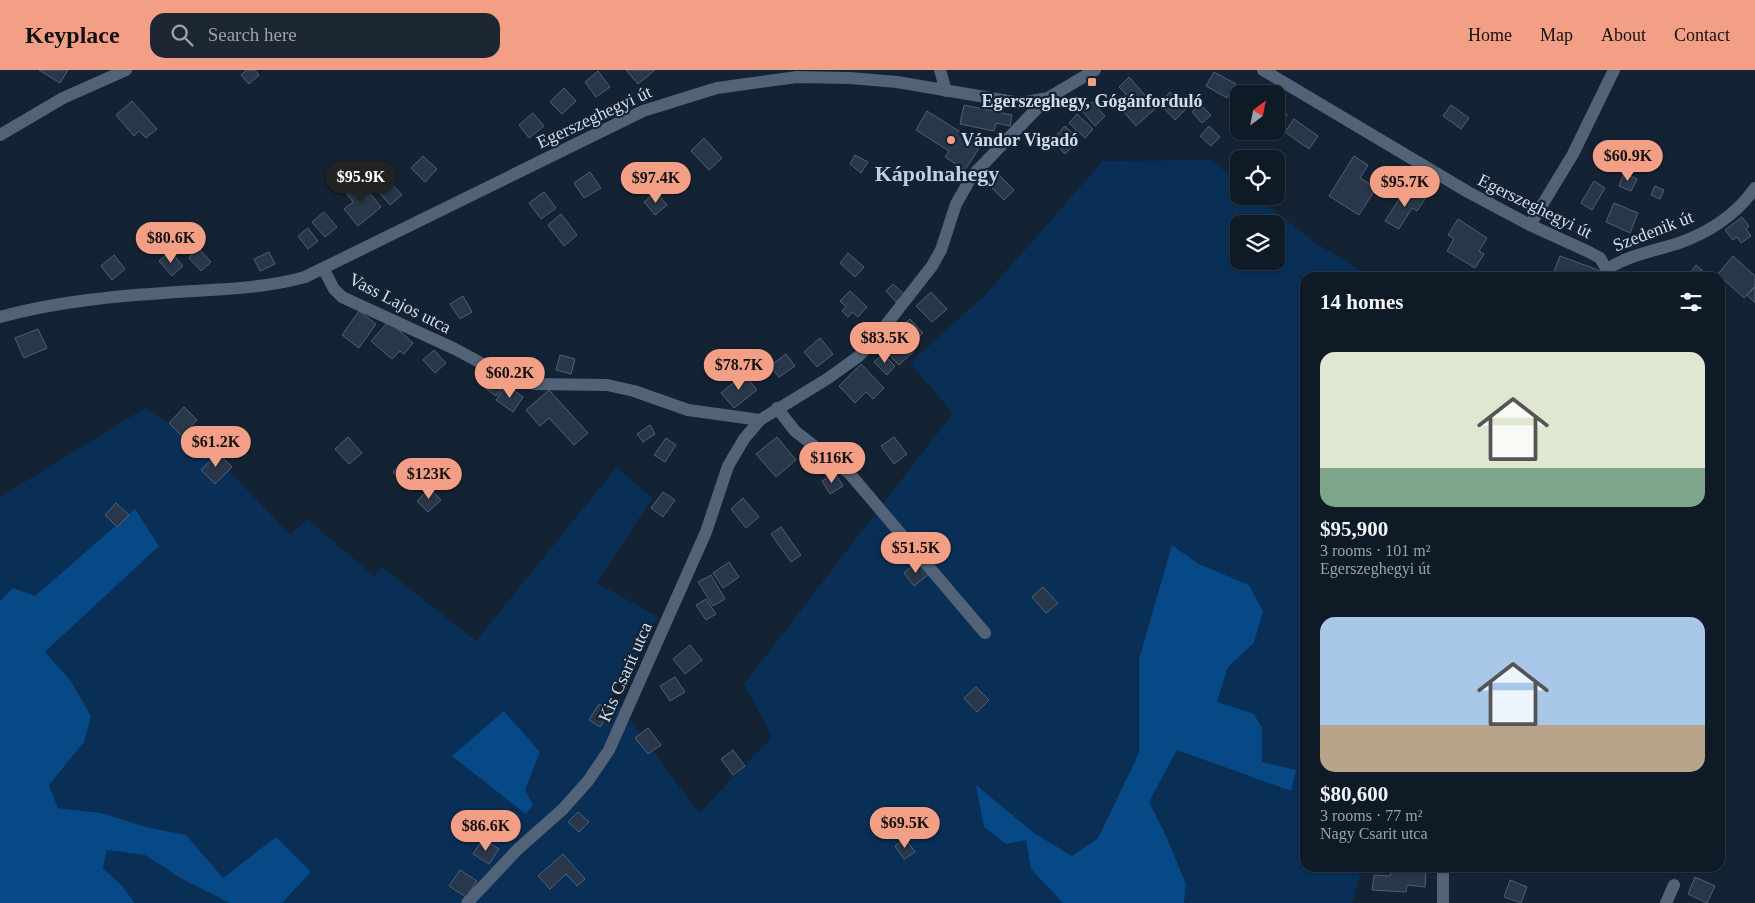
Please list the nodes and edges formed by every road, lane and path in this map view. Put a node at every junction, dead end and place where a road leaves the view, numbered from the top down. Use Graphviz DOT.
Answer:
graph roads {
  1 [pos="126,70"];
  2 [pos="940,70"];
  3 [pos="1095,70"];
  4 [pos="1263,70"];
  5 [pos="1614,70"];
  6 [pos="822,73"];
  7 [pos="946,91"];
  8 [pos="1048,98"];
  9 [pos="0,135"];
  10 [pos="1755,188"];
  11 [pos="1530,225"];
  12 [pos="324,270"];
  13 [pos="1608,272"];
  14 [pos="1610,272"];
  15 [pos="0,317"];
  16 [pos="777,408"];
  17 [pos="760,420"];
  18 [pos="985,633"];
  19 [pos="1443,872"];
  20 [pos="1674,885"];
  21 [pos="467,903"];
  22 [pos="1443,903"];
  23 [pos="1666,903"];
  1 -- 9 [label="street"];
  2 -- 7 [label="street"];
  3 -- 8 [label="street, Egerszeghegyi út"];
  4 -- 11 [label="street, Egerszeghegyi út"];
  5 -- 11 [label="street"];
  6 -- 7 [label="street, Egerszeghegyi út"];
  6 -- 12 [label="street, Egerszeghegyi út"];
  7 -- 8 [label="street, Egerszeghegyi út"];
  8 -- 16 [label="street, Egerszeghegyi út"];
  10 -- 14 [label="street, Szedenik út"];
  11 -- 13 [label="street, Egerszeghegyi út"];
  12 -- 15 [label="street, Egerszeghegyi út"];
  12 -- 17 [label="street, Vass Lajos utca"];
  16 -- 17 [label="street, Egerszeghegyi út"];
  16 -- 18 [label="street"];
  17 -- 21 [label="street, Kis Csarit utca"];
  19 -- 22 [label="street"];
  20 -- 23 [label="street"];
}
